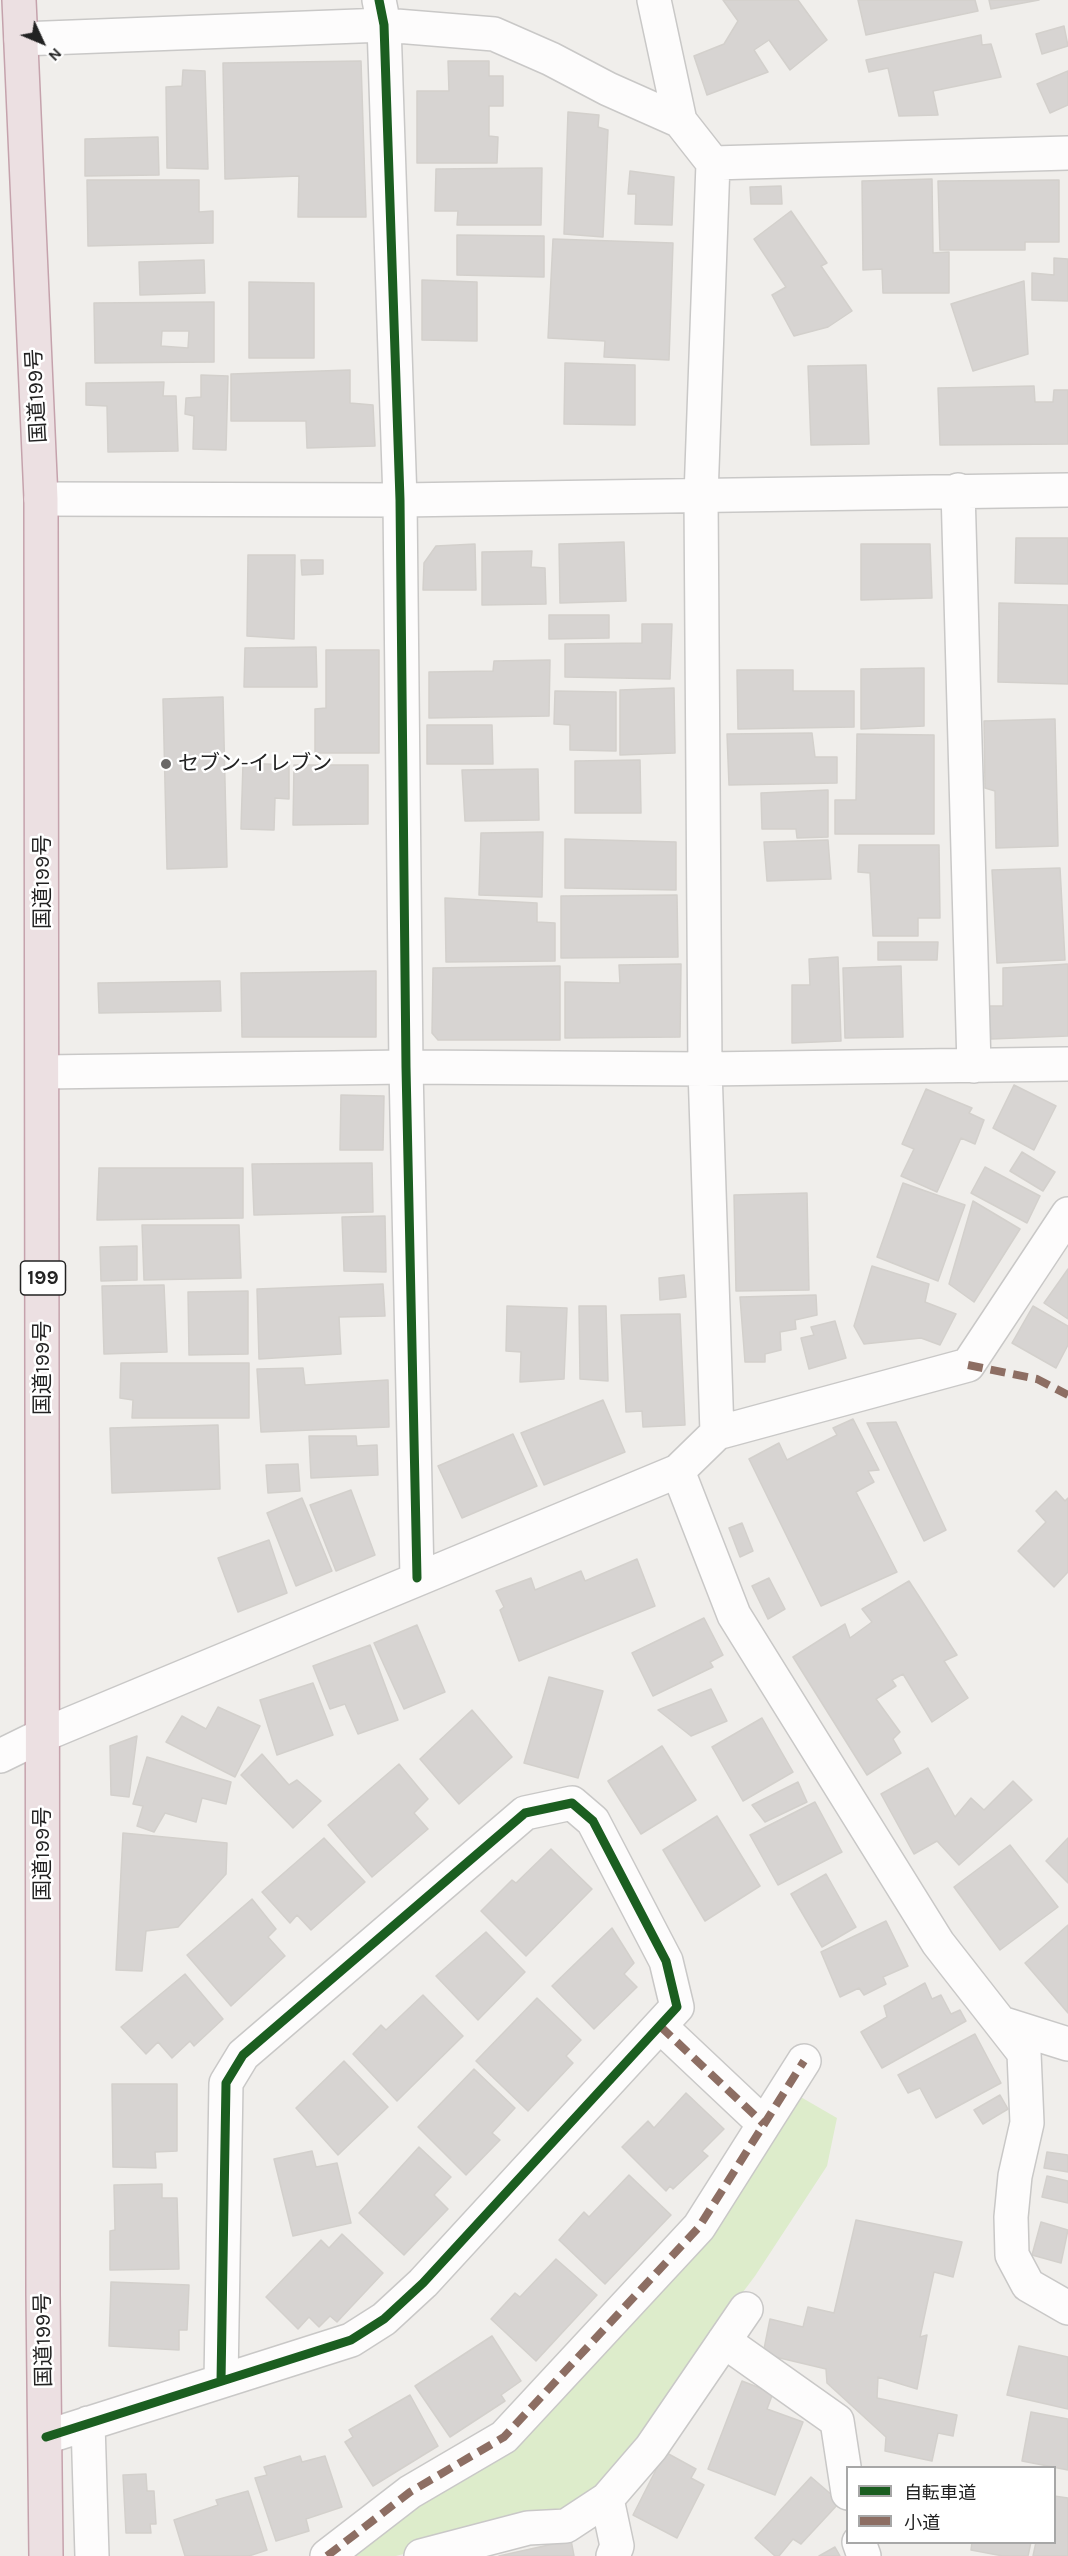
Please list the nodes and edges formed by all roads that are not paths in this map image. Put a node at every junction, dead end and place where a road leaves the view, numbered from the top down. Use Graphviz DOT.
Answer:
graph roads {
  1 [pos="19,0"];
  2 [pos="654,0"];
  3 [pos="381,13"];
  4 [pos="21,39"];
  5 [pos="680,121"];
  6 [pos="1068,153"];
  7 [pos="713,163"];
  8 [pos="958,490"];
  9 [pos="1068,490"];
  10 [pos="701,496"];
  11 [pos="41,499"];
  12 [pos="400,500"];
  13 [pos="1068,1064"];
  14 [pos="974,1066"];
  15 [pos="406,1067"];
  16 [pos="705,1069"];
  17 [pos="44,1072"];
  18 [pos="1068,1214"];
  19 [pos="717,1433"];
  20 [pos="678,1471"];
  21 [pos="417,1578"];
  22 [pos="43,1735"];
  23 [pos="0,1756"];
  24 [pos="1001,2024"];
  25 [pos="660,2026"];
  26 [pos="1068,2044"];
  27 [pos="804,2061"];
  28 [pos="764,2124"];
  29 [pos="1068,2308"];
  30 [pos="746,2309"];
  31 [pos="724,2341"];
  32 [pos="221,2381"];
  33 [pos="88,2423"];
  34 [pos="46,2437"];
  35 [pos="846,2480"];
  36 [pos="607,2499"];
  37 [pos="46,2556"];
  38 [pos="92,2556"];
  39 [pos="327,2556"];
  40 [pos="421,2556"];
  41 [pos="613,2556"];
  1 -- 4 [label="highway, 国道199号 / 199"];
  2 -- 5 [label="street"];
  3 -- 4 [label="street"];
  3 -- 5 [label="street"];
  3 -- 12 [label="street"];
  4 -- 11 [label="highway, 国道199号 / 199"];
  5 -- 7 [label="street"];
  6 -- 7 [label="street"];
  7 -- 10 [label="street"];
  8 -- 9 [label="street"];
  8 -- 10 [label="street"];
  8 -- 14 [label="street"];
  10 -- 12 [label="street"];
  10 -- 16 [label="street"];
  11 -- 12 [label="street"];
  11 -- 17 [label="highway, 国道199号 / 199"];
  12 -- 15 [label="street"];
  13 -- 14 [label="street"];
  14 -- 16 [label="street"];
  15 -- 16 [label="street"];
  15 -- 17 [label="street"];
  15 -- 21 [label="street"];
  16 -- 19 [label="street"];
  17 -- 22 [label="highway, 国道199号 / 199"];
  18 -- 19 [label="street"];
  19 -- 20 [label="street"];
  20 -- 21 [label="street"];
  20 -- 24 [label="street"];
  21 -- 22 [label="street"];
  22 -- 23 [label="street"];
  22 -- 34 [label="highway, 国道199号 / 199"];
  24 -- 26 [label="street"];
  24 -- 29 [label="street"];
  25 -- 28 [label="street"];
  25 -- 32 [label="street"];
  25 -- 32 [label="street"];
  27 -- 28 [label="street"];
  28 -- 39 [label="street"];
  30 -- 31 [label="street"];
  31 -- 35 [label="street"];
  31 -- 36 [label="street"];
  32 -- 33 [label="street"];
  33 -- 34 [label="street"];
  33 -- 38 [label="street"];
  34 -- 37 [label="highway, 国道199号 / 199"];
  36 -- 40 [label="street"];
  36 -- 41 [label="street"];
}
